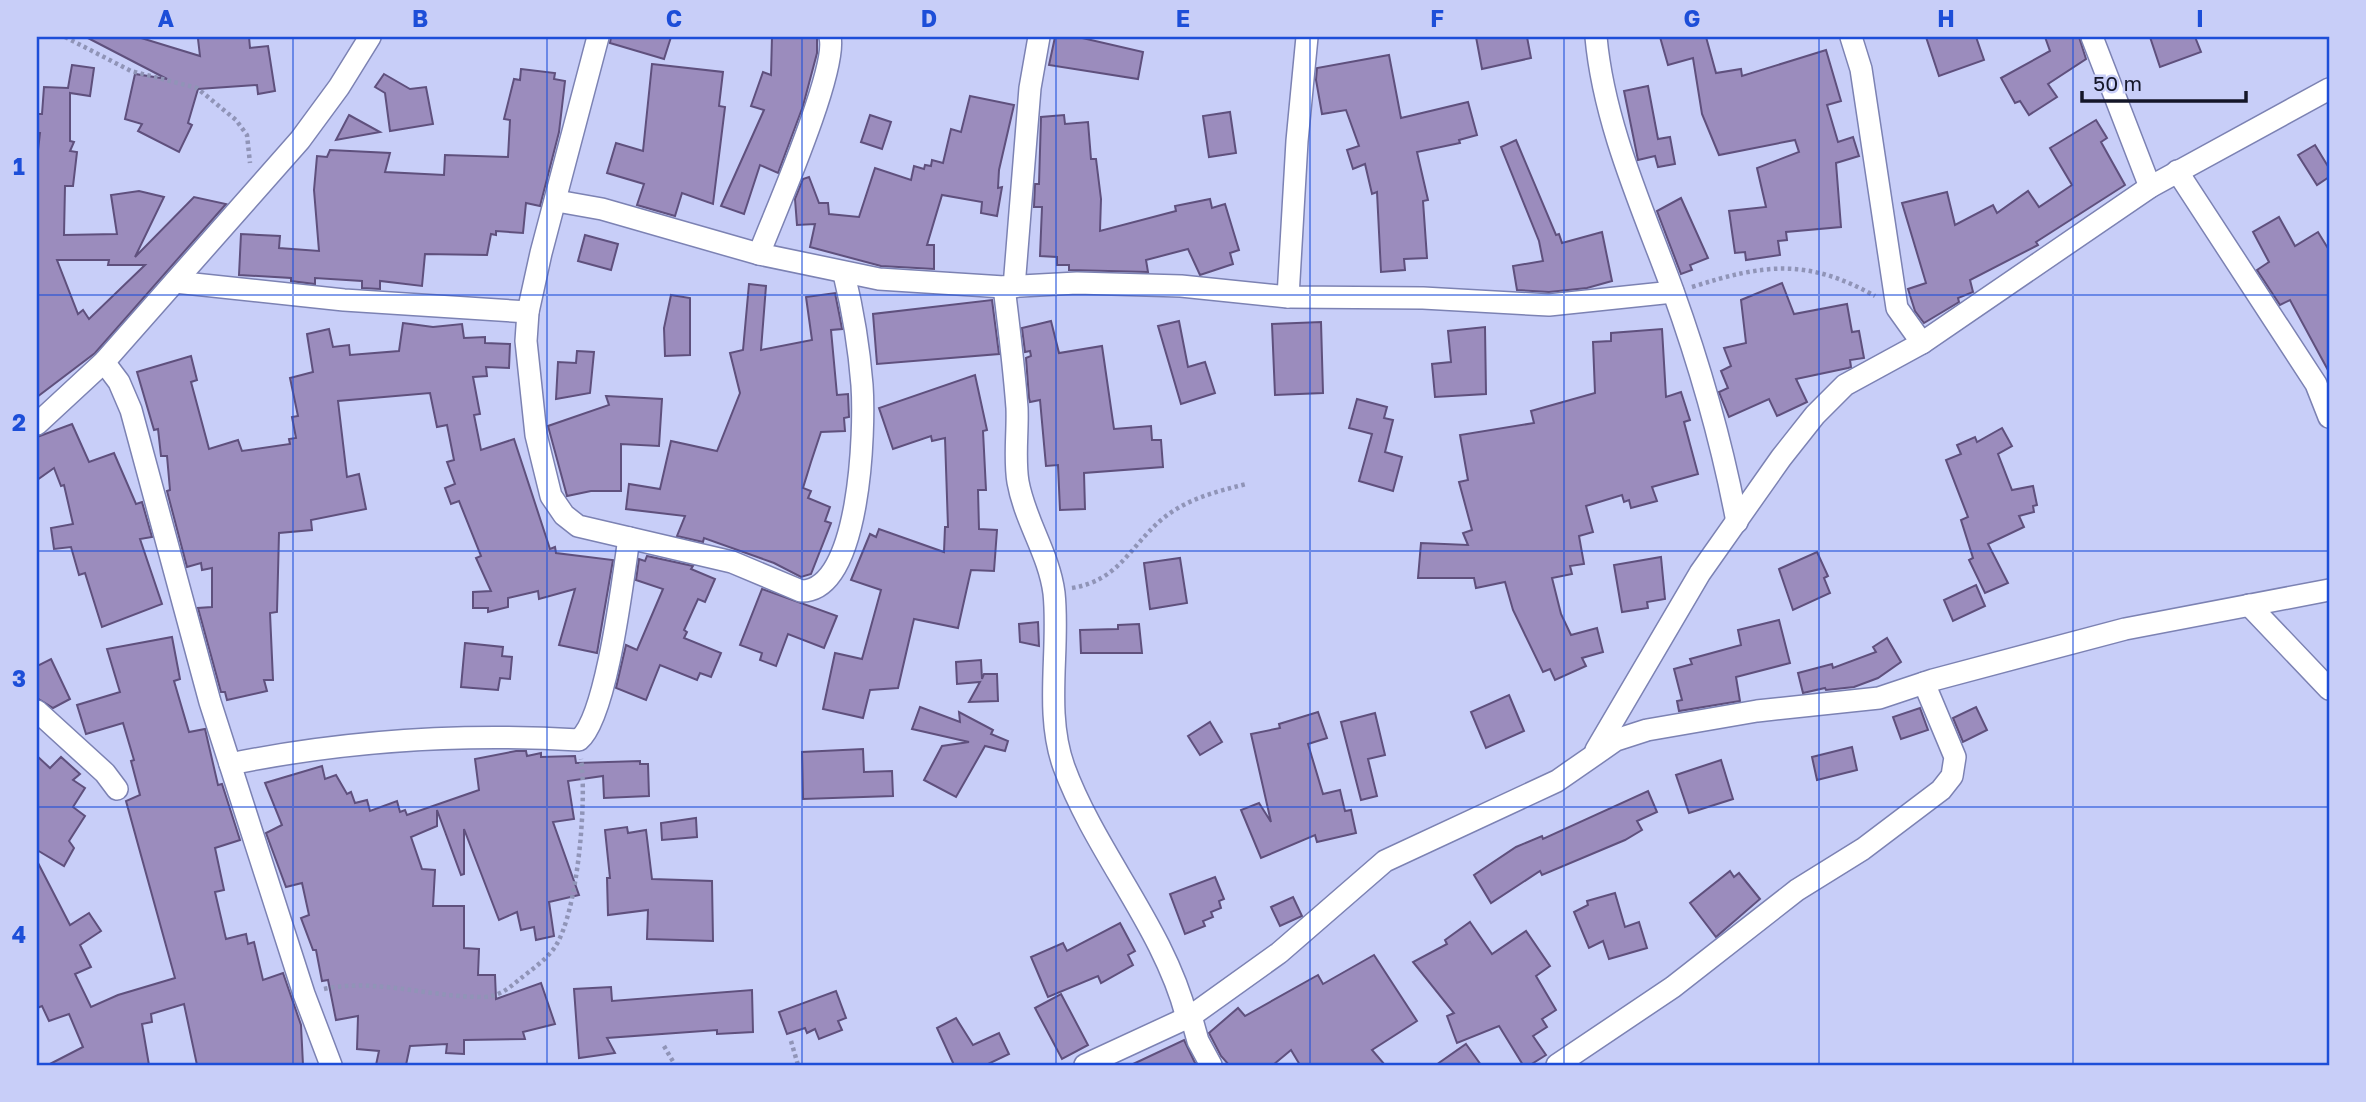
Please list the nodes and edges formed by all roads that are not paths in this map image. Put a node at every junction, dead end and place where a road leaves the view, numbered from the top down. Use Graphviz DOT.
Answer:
graph roads {
  1 [pos="370,37"];
  2 [pos="598,37"];
  3 [pos="830,37"];
  4 [pos="1038,37"];
  5 [pos="1307,37"];
  6 [pos="1596,37"];
  7 [pos="1852,37"];
  8 [pos="2092,37"];
  9 [pos="2329,89"];
  10 [pos="2177,171"];
  11 [pos="2150,187"];
  12 [pos="557,201"];
  13 [pos="759,254"];
  14 [pos="844,274"];
  15 [pos="175,282"];
  16 [pos="1009,287"];
  17 [pos="1674,292"];
  18 [pos="1288,297"];
  19 [pos="528,312"];
  20 [pos="1922,343"];
  21 [pos="104,362"];
  22 [pos="2329,416"];
  23 [pos="37,424"];
  24 [pos="1737,522"];
  25 [pos="628,538"];
  26 [pos="2329,590"];
  27 [pos="2249,605"];
  28 [pos="1924,683"];
  29 [pos="2329,689"];
  30 [pos="37,712"];
  31 [pos="1595,752"];
  32 [pos="230,764"];
  33 [pos="117,789"];
  34 [pos="1189,1017"];
  35 [pos="331,1065"];
  36 [pos="1085,1065"];
  37 [pos="1211,1065"];
  38 [pos="1557,1065"];
  1 -- 15 [label="street"];
  2 -- 12 [label="street"];
  3 -- 13 [label="street"];
  4 -- 16 [label="street"];
  5 -- 18 [label="street"];
  6 -- 17 [label="street"];
  7 -- 20 [label="street"];
  8 -- 11 [label="street"];
  9 -- 10 [label="street"];
  10 -- 11 [label="street"];
  10 -- 22 [label="street"];
  11 -- 20 [label="street"];
  12 -- 13 [label="street"];
  12 -- 19 [label="street"];
  13 -- 14 [label="street"];
  14 -- 16 [label="street"];
  14 -- 25 [label="street"];
  15 -- 19 [label="street"];
  15 -- 21 [label="street"];
  16 -- 18 [label="street"];
  16 -- 34 [label="street"];
  17 -- 18 [label="street"];
  17 -- 24 [label="street"];
  19 -- 25 [label="street"];
  20 -- 24 [label="street"];
  21 -- 23 [label="street"];
  21 -- 32 [label="street"];
  24 -- 31 [label="street"];
  25 -- 32 [label="street"];
  26 -- 27 [label="street"];
  27 -- 28 [label="street"];
  27 -- 29 [label="street"];
  28 -- 31 [label="street"];
  28 -- 38 [label="street"];
  30 -- 33 [label="street"];
  31 -- 34 [label="street"];
  32 -- 35 [label="street"];
  34 -- 36 [label="street"];
  34 -- 37 [label="street"];
}
